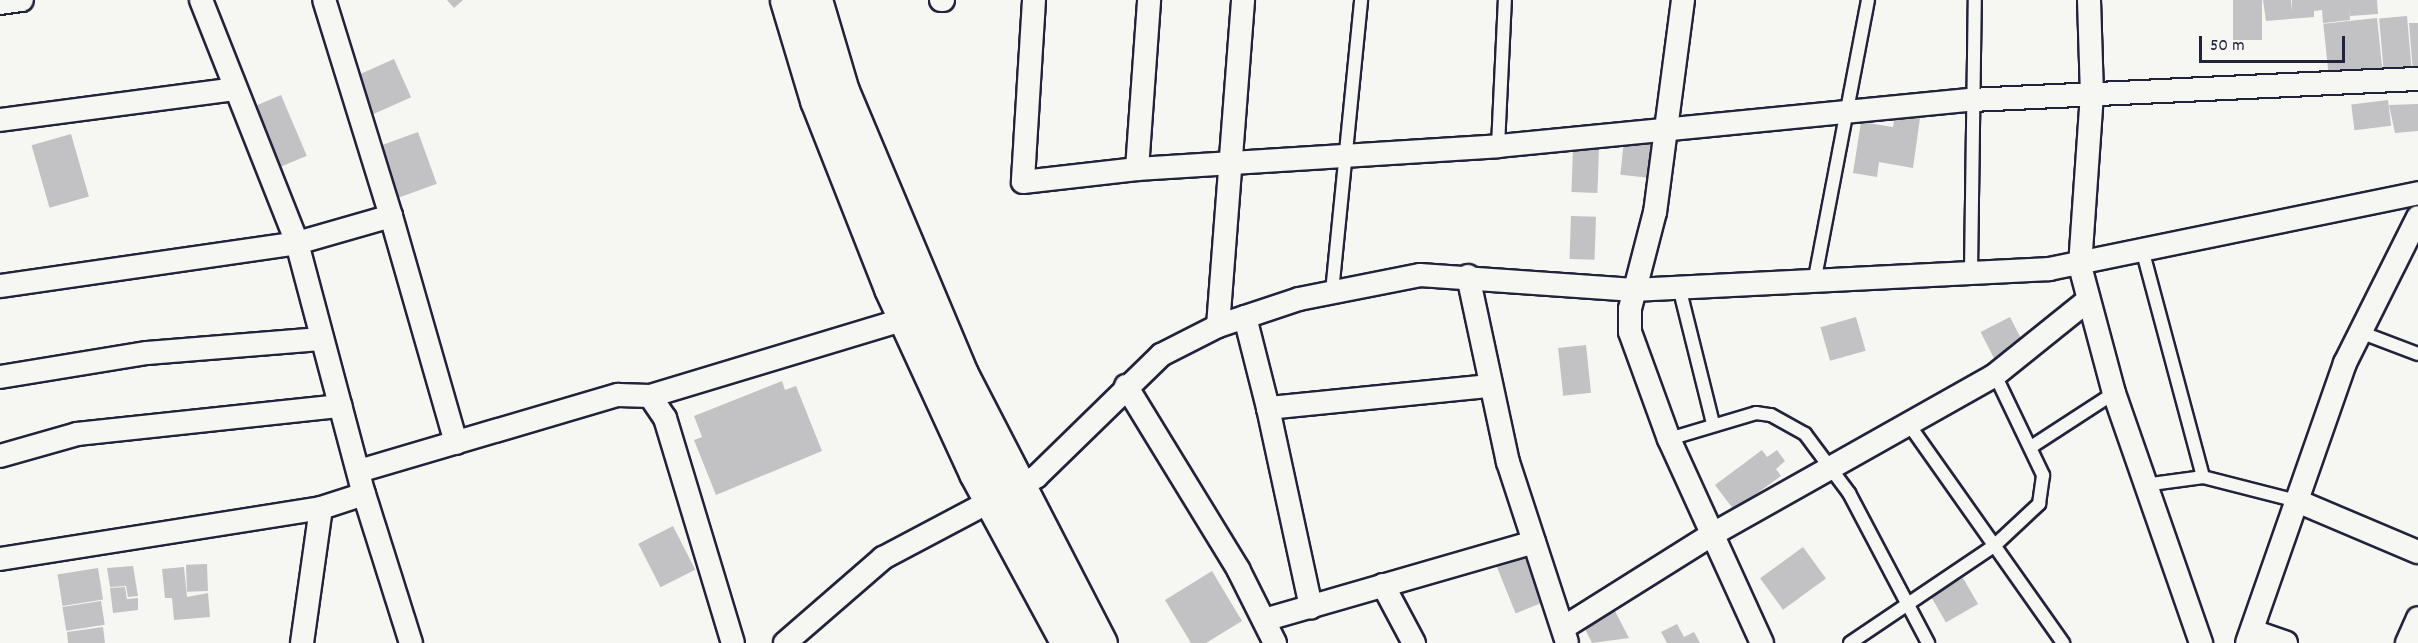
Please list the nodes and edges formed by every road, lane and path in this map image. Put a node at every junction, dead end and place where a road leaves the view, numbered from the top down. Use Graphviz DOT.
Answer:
graph roads {
  1 [pos="22,0"];
  2 [pos="201,0"];
  3 [pos="324,0"];
  4 [pos="787,0"];
  5 [pos="815,0"];
  6 [pos="1034,0"];
  7 [pos="1149,0"];
  8 [pos="1243,0"];
  9 [pos="1361,0"];
  10 [pos="1505,0"];
  11 [pos="1683,0"];
  12 [pos="1868,0"];
  13 [pos="1975,0"];
  14 [pos="2089,0"];
  15 [pos="0,3"];
  16 [pos="2418,80"];
  17 [pos="235,89"];
  18 [pos="2092,94"];
  19 [pos="1971,100"];
  20 [pos="1847,114"];
  21 [pos="0,120"];
  22 [pos="1666,127"];
  23 [pos="1498,146"];
  24 [pos="1343,158"];
  25 [pos="1234,166"];
  26 [pos="1137,169"];
  27 [pos="2418,193"];
  28 [pos="391,216"];
  29 [pos="2418,217"];
  30 [pos="297,243"];
  31 [pos="2142,249"];
  32 [pos="2080,266"];
  33 [pos="1971,271"];
  34 [pos="1468,276"];
  35 [pos="1814,284"];
  36 [pos="0,286"];
  37 [pos="1679,287"];
  38 [pos="1634,290"];
  39 [pos="1332,292"];
  40 [pos="2087,302"];
  41 [pos="1245,317"];
  42 [pos="905,319"];
  43 [pos="1218,326"];
  44 [pos="2360,332"];
  45 [pos="320,339"];
  46 [pos="2418,354"];
  47 [pos="1995,375"];
  48 [pos="0,378"];
  49 [pos="1126,386"];
  50 [pos="1489,386"];
  51 [pos="2114,393"];
  52 [pos="650,396"];
  53 [pos="340,406"];
  54 [pos="1268,408"];
  55 [pos="1713,423"];
  56 [pos="1910,426"];
  57 [pos="1669,439"];
  58 [pos="456,443"];
  59 [pos="2031,447"];
  60 [pos="0,456"];
  61 [pos="1832,466"];
  62 [pos="359,471"];
  63 [pos="2203,477"];
  64 [pos="2145,485"];
  65 [pos="364,494"];
  66 [pos="1004,494"];
  67 [pos="2297,501"];
  68 [pos="321,508"];
  69 [pos="1713,534"];
  70 [pos="1534,542"];
  71 [pos="1994,546"];
  72 [pos="2418,552"];
  73 [pos="0,559"];
  74 [pos="1383,585"];
  75 [pos="1907,606"];
  76 [pos="1311,607"];
  77 [pos="2418,618"];
  78 [pos="1264,620"];
  79 [pos="1565,636"];
  80 [pos="2249,637"];
  81 [pos="1756,641"];
  82 [pos="302,643"];
  83 [pos="411,643"];
  84 [pos="733,643"];
  85 [pos="785,643"];
  86 [pos="1068,643"];
  87 [pos="1100,643"];
  88 [pos="1275,643"];
  89 [pos="1414,643"];
  90 [pos="1850,643"];
  91 [pos="1928,643"];
  92 [pos="2063,643"];
  93 [pos="2201,643"];
  94 [pos="2286,643"];
  95 [pos="2407,643"];
  1 -- 15 [label="street"];
  2 -- 17 [label="street"];
  3 -- 28 [label="street"];
  4 -- 42 [label="street"];
  5 -- 66 [label="street"];
  6 -- 26 [label="street"];
  7 -- 26 [label="street"];
  8 -- 25 [label="street"];
  9 -- 24 [label="lane"];
  10 -- 23 [label="lane"];
  11 -- 22 [label="street"];
  12 -- 20 [label="lane"];
  13 -- 19 [label="lane"];
  14 -- 18 [label="street"];
  16 -- 18 [label="street"];
  17 -- 21 [label="street"];
  17 -- 30 [label="street"];
  18 -- 19 [label="street"];
  18 -- 32 [label="street"];
  19 -- 20 [label="street"];
  19 -- 33 [label="lane"];
  20 -- 22 [label="street"];
  20 -- 35 [label="lane"];
  22 -- 23 [label="street"];
  22 -- 38 [label="street"];
  23 -- 24 [label="street"];
  24 -- 25 [label="street"];
  24 -- 39 [label="lane"];
  25 -- 26 [label="street"];
  25 -- 43 [label="street"];
  27 -- 31 [label="street"];
  28 -- 30 [label="street"];
  28 -- 58 [label="street"];
  29 -- 44 [label="street"];
  30 -- 36 [label="street"];
  30 -- 45 [label="street"];
  31 -- 32 [label="street"];
  31 -- 63 [label="lane"];
  32 -- 33 [label="street"];
  32 -- 40 [label="street"];
  33 -- 35 [label="street"];
  34 -- 38 [label="street"];
  34 -- 39 [label="street"];
  34 -- 50 [label="street"];
  35 -- 37 [label="street"];
  37 -- 38 [label="street"];
  37 -- 55 [label="lane"];
  38 -- 57 [label="street"];
  39 -- 41 [label="street"];
  40 -- 47 [label="street"];
  40 -- 51 [label="street"];
  41 -- 43 [label="street"];
  41 -- 54 [label="street"];
  42 -- 52 [label="street"];
  42 -- 66 [label="street"];
  43 -- 49 [label="street"];
  44 -- 46 [label="lane"];
  44 -- 67 [label="street"];
  45 -- 48 [label="street"];
  45 -- 53 [label="street"];
  47 -- 56 [label="street"];
  47 -- 59 [label="lane"];
  49 -- 66 [label="street"];
  49 -- 78 [label="street"];
  50 -- 54 [label="street"];
  50 -- 70 [label="street"];
  51 -- 59 [label="lane"];
  51 -- 64 [label="street"];
  52 -- 58 [label="street"];
  52 -- 84 [label="street"];
  53 -- 60 [label="street"];
  53 -- 62 [label="street"];
  54 -- 76 [label="street"];
  55 -- 57 [label="lane"];
  55 -- 61 [label="lane"];
  56 -- 61 [label="street"];
  56 -- 71 [label="lane"];
  57 -- 69 [label="street"];
  58 -- 62 [label="street"];
  59 -- 71 [label="lane"];
  61 -- 69 [label="street"];
  61 -- 75 [label="lane"];
  62 -- 65 [label="street"];
  63 -- 64 [label="lane"];
  63 -- 67 [label="lane"];
  64 -- 93 [label="street"];
  65 -- 68 [label="street"];
  65 -- 83 [label="street"];
  66 -- 85 [label="street"];
  66 -- 86 [label="street"];
  66 -- 87 [label="street"];
  67 -- 72 [label="street"];
  67 -- 80 [label="street"];
  68 -- 73 [label="street"];
  68 -- 82 [label="street"];
  69 -- 79 [label="street"];
  69 -- 81 [label="street"];
  70 -- 74 [label="street"];
  70 -- 79 [label="street"];
  71 -- 75 [label="lane"];
  71 -- 92 [label="lane"];
  74 -- 76 [label="street"];
  74 -- 89 [label="street"];
  75 -- 90 [label="lane"];
  75 -- 91 [label="lane"];
  76 -- 78 [label="street"];
  77 -- 95 [label="street"];
  78 -- 88 [label="street"];
  80 -- 94 [label="street"];
}
